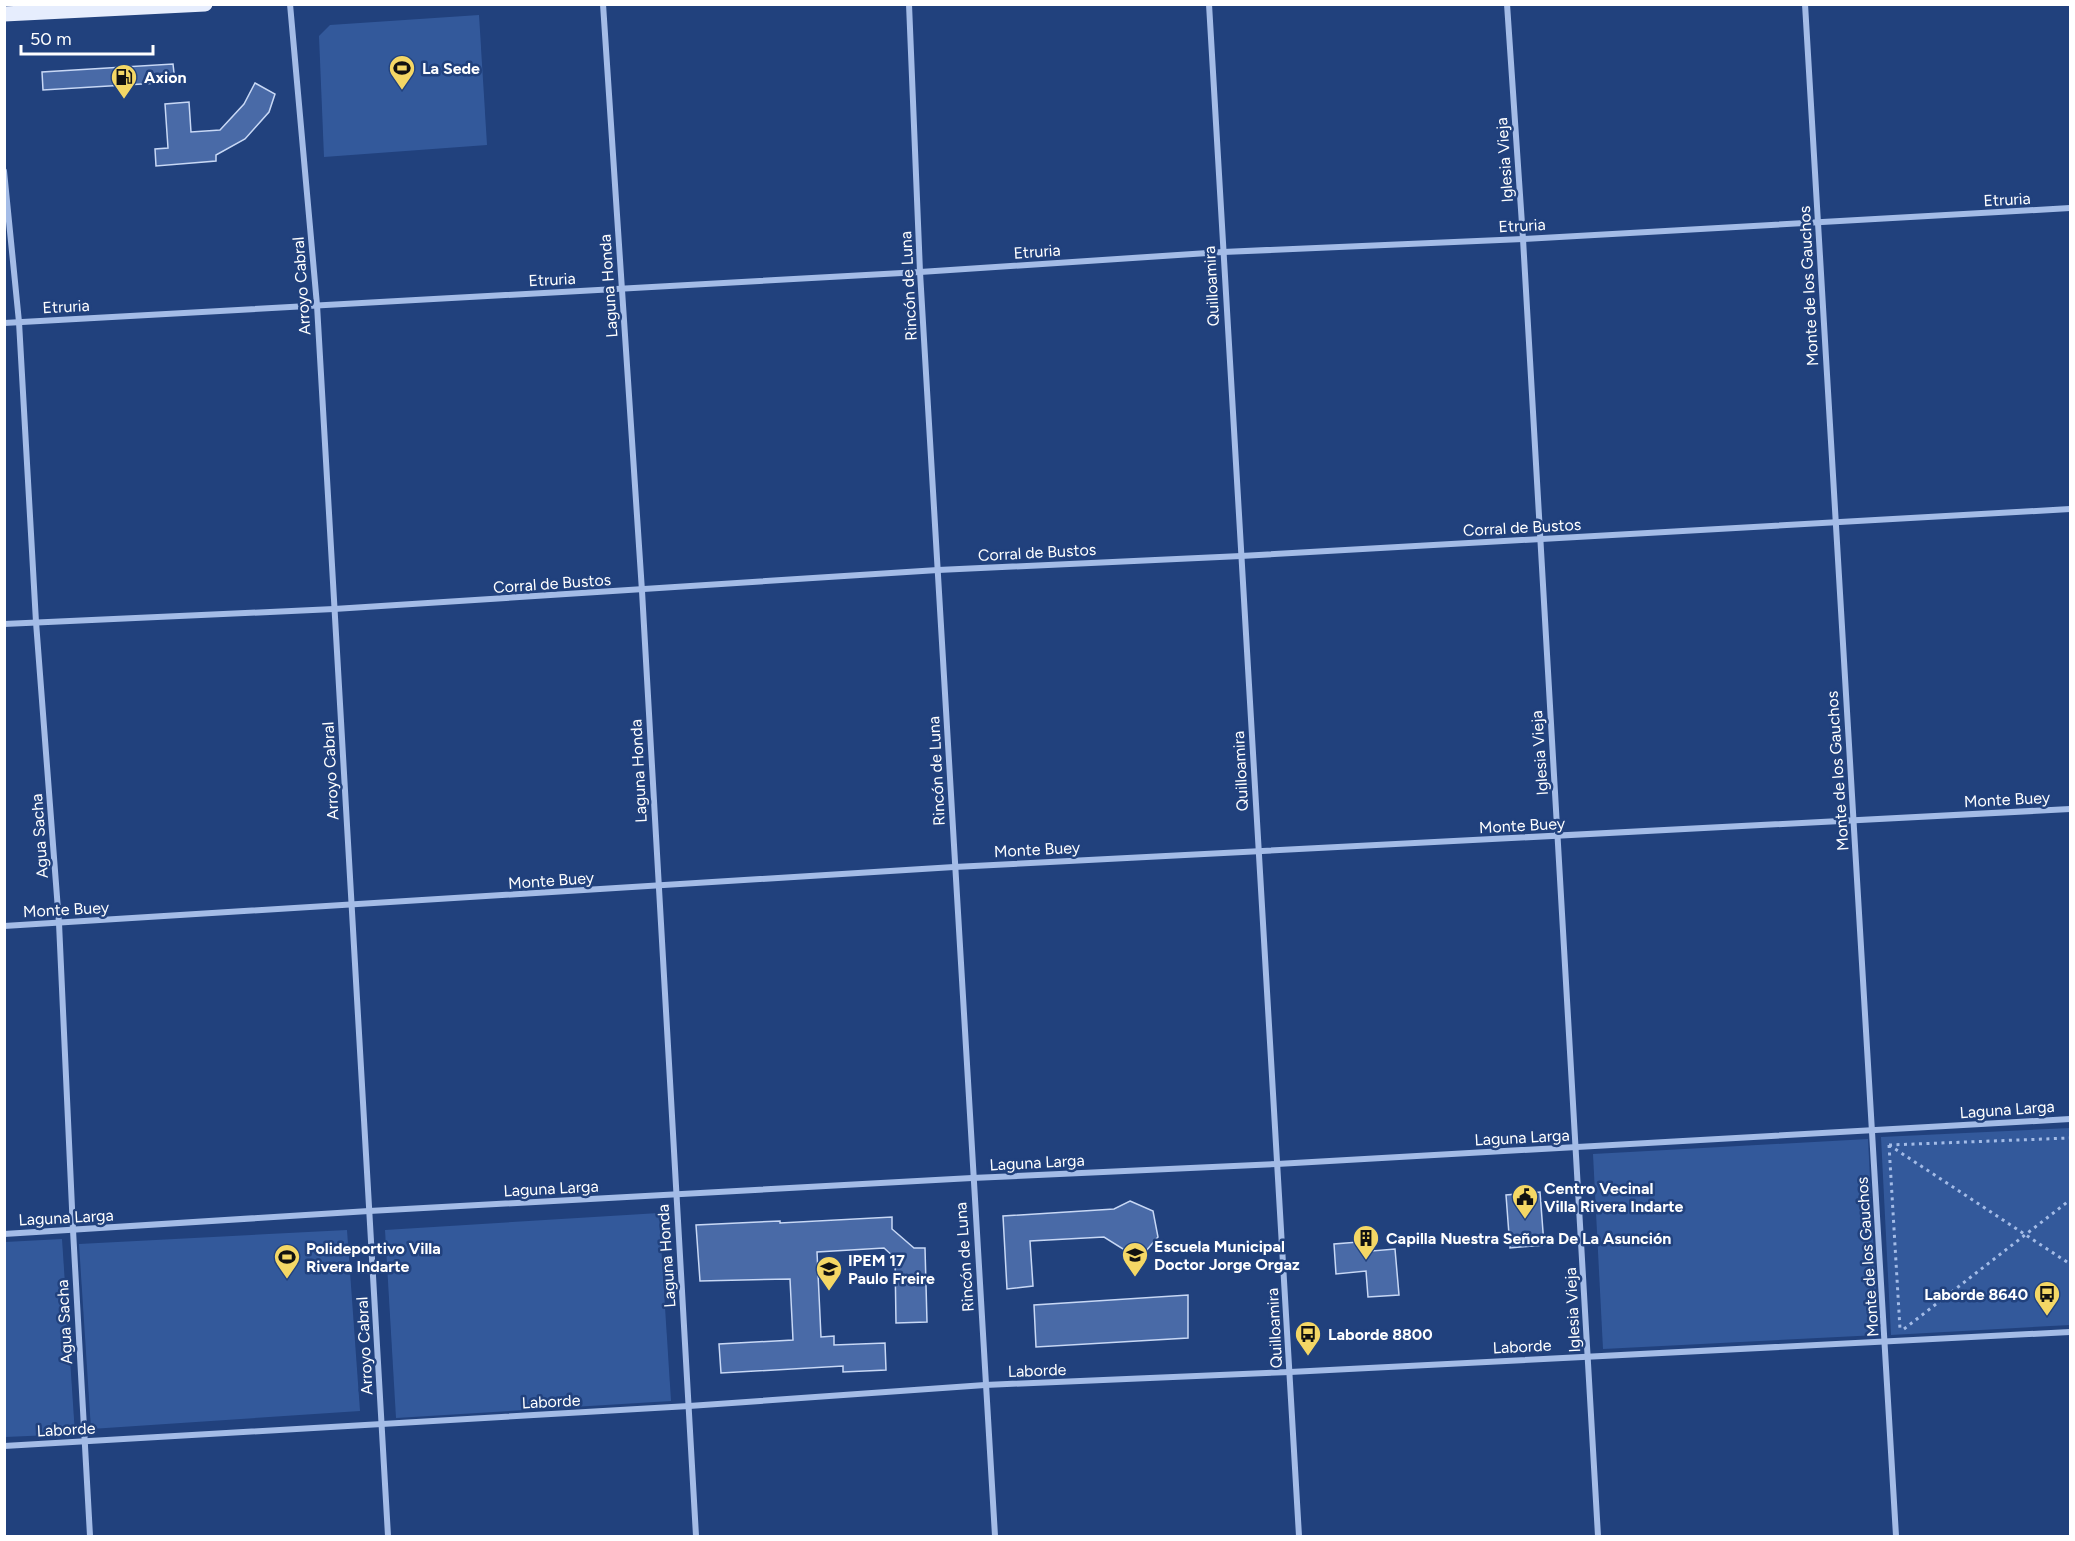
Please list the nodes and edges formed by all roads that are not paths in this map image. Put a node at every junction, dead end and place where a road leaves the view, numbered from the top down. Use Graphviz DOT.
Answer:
graph roads {
  1 [pos="205,4"];
  2 [pos="290,4"];
  3 [pos="603,4"];
  4 [pos="909,4"];
  5 [pos="1209,4"];
  6 [pos="1507,4"];
  7 [pos="1805,4"];
  8 [pos="4,14"];
  9 [pos="4,171"];
  10 [pos="2070,208"];
  11 [pos="1818,224"];
  12 [pos="1523,239"];
  13 [pos="1223,252"];
  14 [pos="920,272"];
  15 [pos="622,289"];
  16 [pos="317,305"];
  17 [pos="19,322"];
  18 [pos="4,323"];
  19 [pos="2070,509"];
  20 [pos="1835,522"];
  21 [pos="1539,539"];
  22 [pos="1241,556"];
  23 [pos="938,570"];
  24 [pos="642,591"];
  25 [pos="334,609"];
  26 [pos="36,622"];
  27 [pos="4,624"];
  28 [pos="2070,809"];
  29 [pos="1854,820"];
  30 [pos="1558,836"];
  31 [pos="1259,852"];
  32 [pos="954,867"];
  33 [pos="658,887"];
  34 [pos="351,906"];
  35 [pos="59,923"];
  36 [pos="4,926"];
  37 [pos="2070,1119"];
  38 [pos="1872,1132"];
  39 [pos="1576,1148"];
  40 [pos="1277,1164"];
  41 [pos="972,1178"];
  42 [pos="676,1195"];
  43 [pos="369,1211"];
  44 [pos="73,1230"];
  45 [pos="4,1234"];
  46 [pos="2070,1332"];
  47 [pos="1886,1341"];
  48 [pos="1588,1356"];
  49 [pos="1290,1372"];
  50 [pos="985,1385"];
  51 [pos="689,1406"];
  52 [pos="382,1424"];
  53 [pos="85,1442"];
  54 [pos="4,1446"];
  55 [pos="90,1536"];
  56 [pos="388,1536"];
  57 [pos="696,1536"];
  58 [pos="995,1536"];
  59 [pos="1299,1536"];
  60 [pos="1598,1536"];
  61 [pos="1896,1536"];
  1 -- 8 [label="main road"];
  2 -- 16 [label="street, Arroyo Cabral"];
  3 -- 15 [label="street, Laguna Honda"];
  4 -- 14 [label="street, Rincón de Luna"];
  5 -- 13 [label="street, Quilloamira"];
  6 -- 12 [label="street, Iglesia Vieja"];
  7 -- 11 [label="street, Monte de los Gauchos"];
  9 -- 17 [label="street, Agua Sacha"];
  10 -- 11 [label="street, Etruria"];
  11 -- 12 [label="street, Etruria"];
  11 -- 20 [label="street, Monte de los Gauchos"];
  12 -- 13 [label="street, Etruria"];
  12 -- 21 [label="street, Iglesia Vieja"];
  13 -- 14 [label="street, Etruria"];
  13 -- 22 [label="street, Quilloamira"];
  14 -- 15 [label="street, Etruria"];
  14 -- 23 [label="street, Rincón de Luna"];
  15 -- 16 [label="street, Etruria"];
  15 -- 24 [label="street, Laguna Honda"];
  16 -- 17 [label="street, Etruria"];
  16 -- 25 [label="street, Arroyo Cabral"];
  17 -- 18 [label="street, Etruria"];
  17 -- 26 [label="street, Agua Sacha"];
  19 -- 20 [label="street, Corral de Bustos"];
  20 -- 21 [label="street, Corral de Bustos"];
  20 -- 29 [label="street, Monte de los Gauchos"];
  21 -- 22 [label="street, Corral de Bustos"];
  21 -- 30 [label="street, Iglesia Vieja"];
  22 -- 23 [label="street, Corral de Bustos"];
  22 -- 31 [label="street, Quilloamira"];
  23 -- 24 [label="street, Corral de Bustos"];
  23 -- 32 [label="street, Rincón de Luna"];
  24 -- 25 [label="street, Corral de Bustos"];
  24 -- 33 [label="street, Laguna Honda"];
  25 -- 26 [label="street, Corral de Bustos"];
  25 -- 34 [label="street, Arroyo Cabral"];
  26 -- 27 [label="street, Corral de Bustos"];
  26 -- 35 [label="street, Agua Sacha"];
  28 -- 29 [label="street, Monte Buey"];
  29 -- 30 [label="street, Monte Buey"];
  29 -- 38 [label="street, Monte de los Gauchos"];
  30 -- 31 [label="street, Monte Buey"];
  30 -- 39 [label="street, Iglesia Vieja"];
  31 -- 32 [label="street, Monte Buey"];
  31 -- 40 [label="street, Quilloamira"];
  32 -- 33 [label="street, Monte Buey"];
  32 -- 41 [label="street, Rincón de Luna"];
  33 -- 34 [label="street, Monte Buey"];
  33 -- 42 [label="street, Laguna Honda"];
  34 -- 35 [label="street, Monte Buey"];
  34 -- 43 [label="street, Arroyo Cabral"];
  35 -- 36 [label="street, Monte Buey"];
  35 -- 44 [label="street, Agua Sacha"];
  37 -- 38 [label="street, Laguna Larga"];
  38 -- 39 [label="street, Laguna Larga"];
  38 -- 47 [label="street, Monte de los Gauchos"];
  39 -- 40 [label="street, Laguna Larga"];
  39 -- 48 [label="street, Iglesia Vieja"];
  40 -- 41 [label="street, Laguna Larga"];
  40 -- 49 [label="street, Quilloamira"];
  41 -- 42 [label="street, Laguna Larga"];
  41 -- 50 [label="street, Rincón de Luna"];
  42 -- 43 [label="street, Laguna Larga"];
  42 -- 51 [label="street, Laguna Honda"];
  43 -- 44 [label="street, Laguna Larga"];
  43 -- 52 [label="street, Arroyo Cabral"];
  44 -- 45 [label="street, Laguna Larga"];
  44 -- 53 [label="street, Agua Sacha"];
  46 -- 47 [label="street, Laborde"];
  47 -- 48 [label="street, Laborde"];
  47 -- 61 [label="street, Monte de los Gauchos"];
  48 -- 49 [label="street, Laborde"];
  48 -- 60 [label="street, Iglesia Vieja"];
  49 -- 50 [label="street, Laborde"];
  49 -- 59 [label="street, Quilloamira"];
  50 -- 51 [label="street, Laborde"];
  50 -- 58 [label="street, Rincón de Luna"];
  51 -- 52 [label="street, Laborde"];
  51 -- 57 [label="street, Laguna Honda"];
  52 -- 53 [label="street, Laborde"];
  52 -- 56 [label="street, Arroyo Cabral"];
  53 -- 54 [label="street, Laborde"];
  53 -- 55 [label="street, Agua Sacha"];
}
